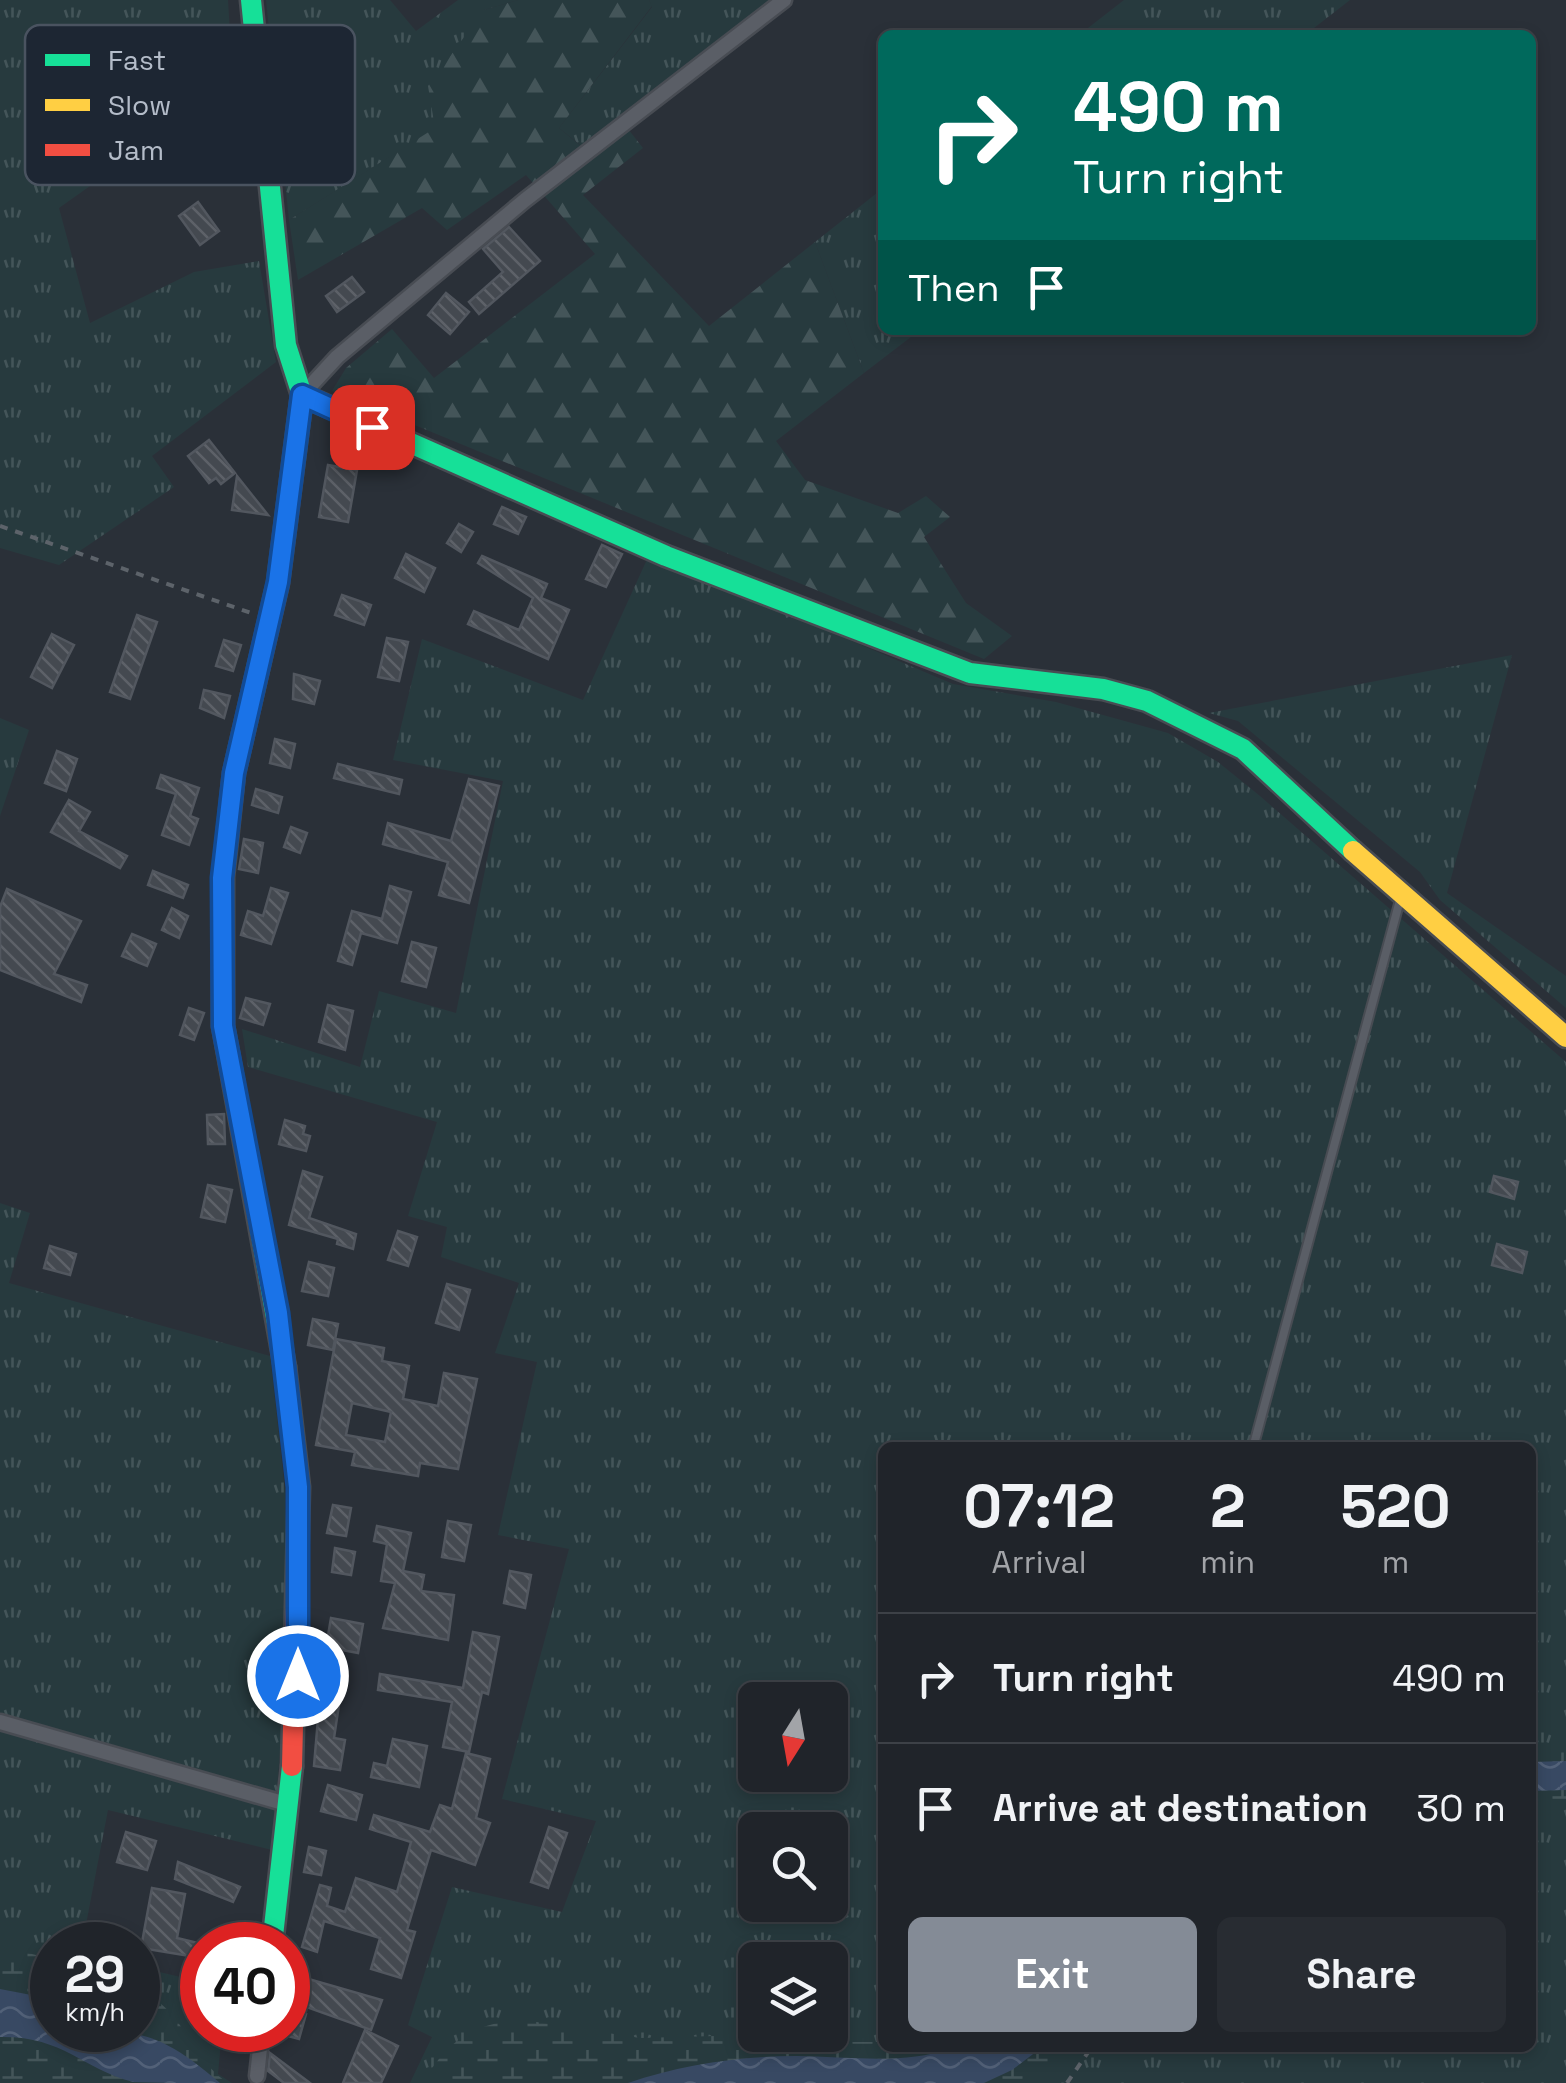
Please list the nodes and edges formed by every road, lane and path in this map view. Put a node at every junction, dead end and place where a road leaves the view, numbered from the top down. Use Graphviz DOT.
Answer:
graph roads {
  1 [pos="251,0"];
  2 [pos="784,0"];
  3 [pos="254,25"];
  4 [pos="270,185"];
  5 [pos="302,395"];
  6 [pos="0,526"];
  7 [pos="270,620"];
  8 [pos="1401,896"];
  9 [pos="1566,1038"];
  10 [pos="1255,1442"];
  11 [pos="0,1722"];
  12 [pos="290,1805"];
  13 [pos="275,1922"];
  14 [pos="260,2052"];
  15 [pos="1089,2052"];
  16 [pos="257,2076"];
  17 [pos="1068,2083"];
  1 -- 3 [label="street"];
  2 -- 5 [label="street"];
  4 -- 5 [label="street"];
  5 -- 7 [label="street"];
  5 -- 8 [label="street"];
  6 -- 7 [label="path"];
  7 -- 12 [label="street"];
  8 -- 9 [label="street"];
  8 -- 10 [label="lane"];
  11 -- 12 [label="street"];
  12 -- 13 [label="street"];
  14 -- 16 [label="street"];
  15 -- 17 [label="path"];
}
